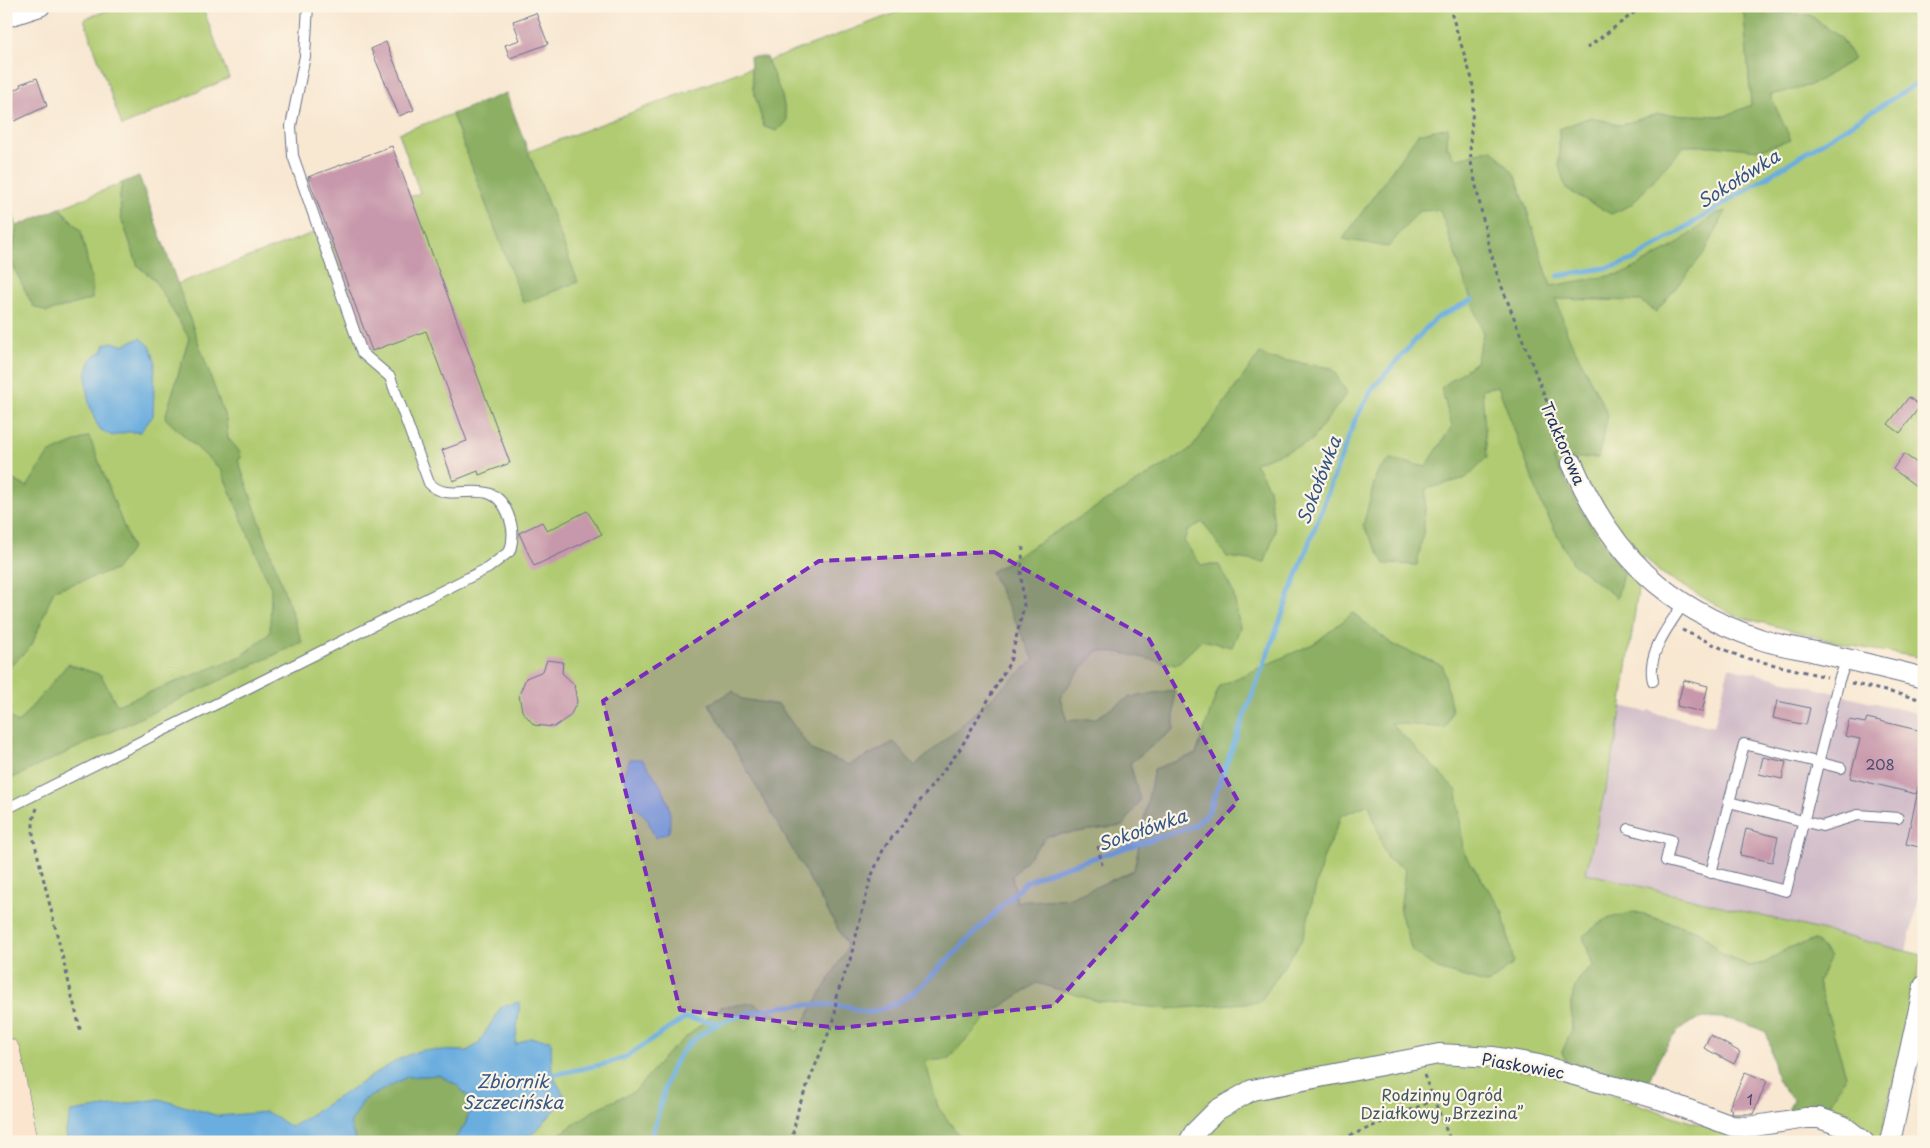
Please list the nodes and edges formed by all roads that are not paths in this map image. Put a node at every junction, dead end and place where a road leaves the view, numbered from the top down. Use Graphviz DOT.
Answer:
graph roads {
  1 [pos="40,6"];
  2 [pos="308,6"];
  3 [pos="6,17"];
  4 [pos="1572,463"];
  5 [pos="1684,603"];
  6 [pos="1847,659"];
  7 [pos="1924,678"];
  8 [pos="1653,681"];
  9 [pos="1818,762"];
  10 [pos="1841,768"];
  11 [pos="1729,802"];
  12 [pos="6,809"];
  13 [pos="1898,818"];
  14 [pos="1804,821"];
  15 [pos="1629,829"];
  16 [pos="1711,873"];
  17 [pos="1924,986"];
  18 [pos="6,1052"];
  19 [pos="24,1142"];
  20 [pos="1189,1142"];
  21 [pos="1864,1142"];
  22 [pos="1890,1142"];
  1 -- 3 [label="street"];
  2 -- 12 [label="lane"];
  4 -- 5 [label="street, Traktorowa"];
  5 -- 6 [label="street, Traktorowa"];
  5 -- 8 [label="lane"];
  6 -- 7 [label="street, Traktorowa"];
  6 -- 9 [label="lane"];
  9 -- 10 [label="lane"];
  9 -- 11 [label="lane"];
  9 -- 14 [label="lane"];
  11 -- 14 [label="lane"];
  11 -- 16 [label="lane"];
  13 -- 14 [label="lane"];
  14 -- 16 [label="lane"];
  15 -- 16 [label="lane"];
  17 -- 22 [label="street"];
  18 -- 19 [label="main road"];
  20 -- 21 [label="street, Piaskowiec"];
}
